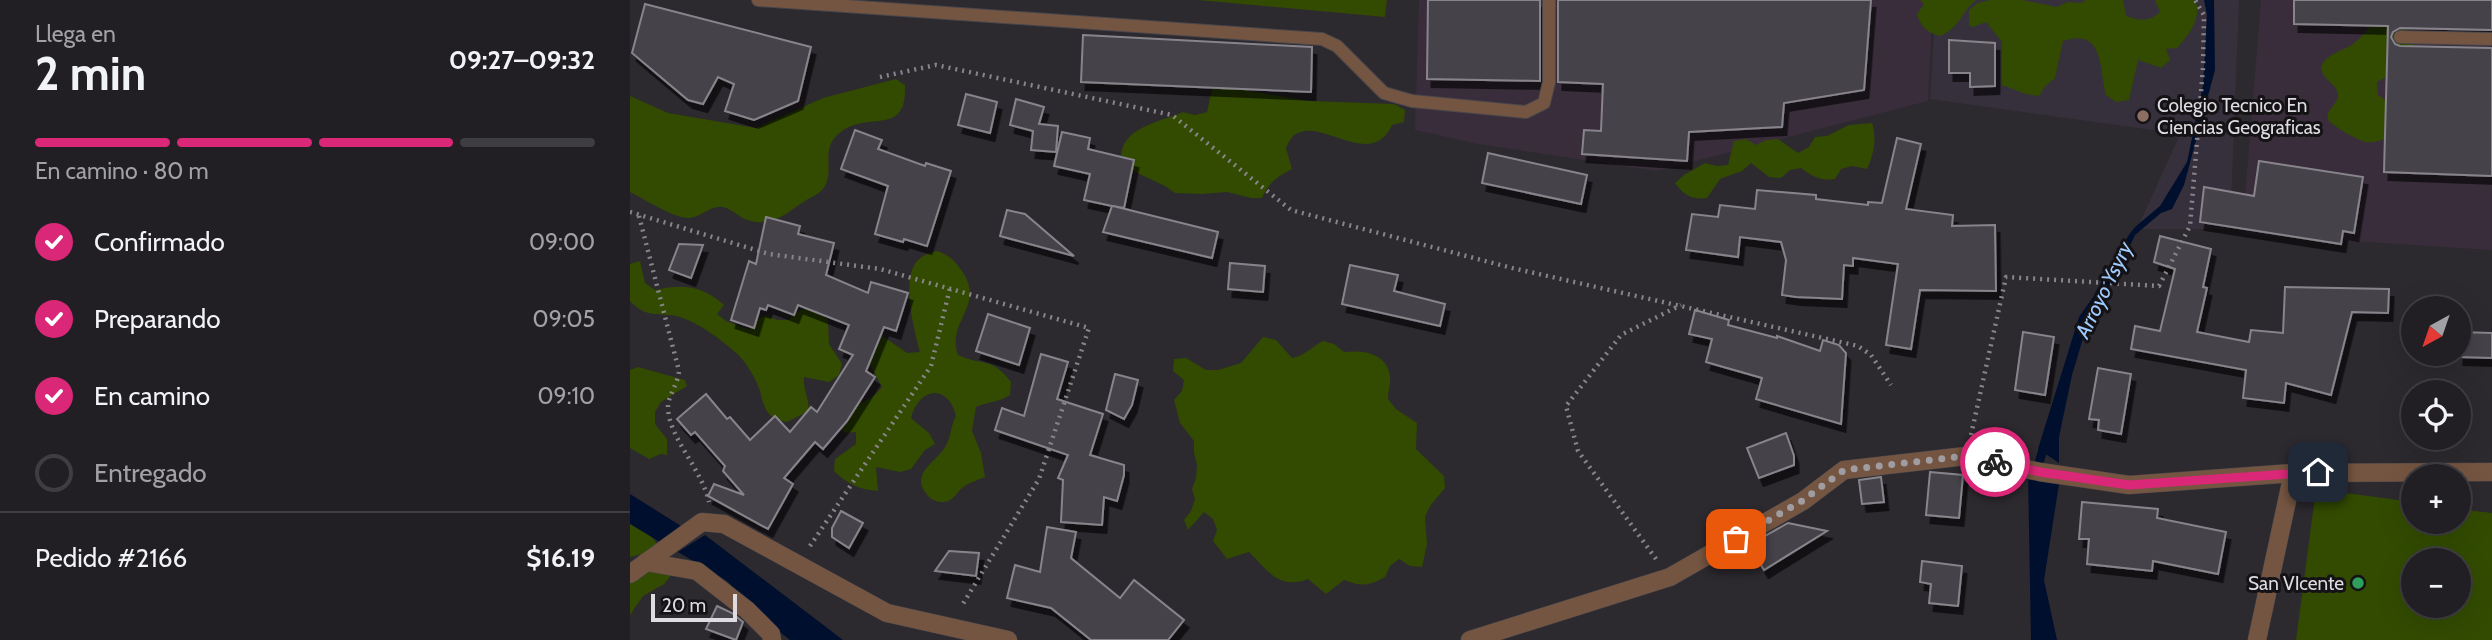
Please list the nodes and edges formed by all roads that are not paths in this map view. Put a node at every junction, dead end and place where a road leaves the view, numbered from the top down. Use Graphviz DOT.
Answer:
graph roads {
  1 [pos="758,0"];
  2 [pos="1549,0"];
  3 [pos="2400,37"];
  4 [pos="2492,39"];
  5 [pos="2293,472"];
  6 [pos="2492,472"];
  7 [pos="653,558"];
  8 [pos="630,574"];
  9 [pos="772,640"];
  10 [pos="1009,640"];
  11 [pos="1470,640"];
  12 [pos="2257,640"];
  1 -- 2 [label="lane"];
  3 -- 4 [label="lane"];
  5 -- 6 [label="street"];
  5 -- 11 [label="street"];
  5 -- 12 [label="street"];
  7 -- 8 [label="street"];
  7 -- 9 [label="street"];
  7 -- 10 [label="street"];
}
